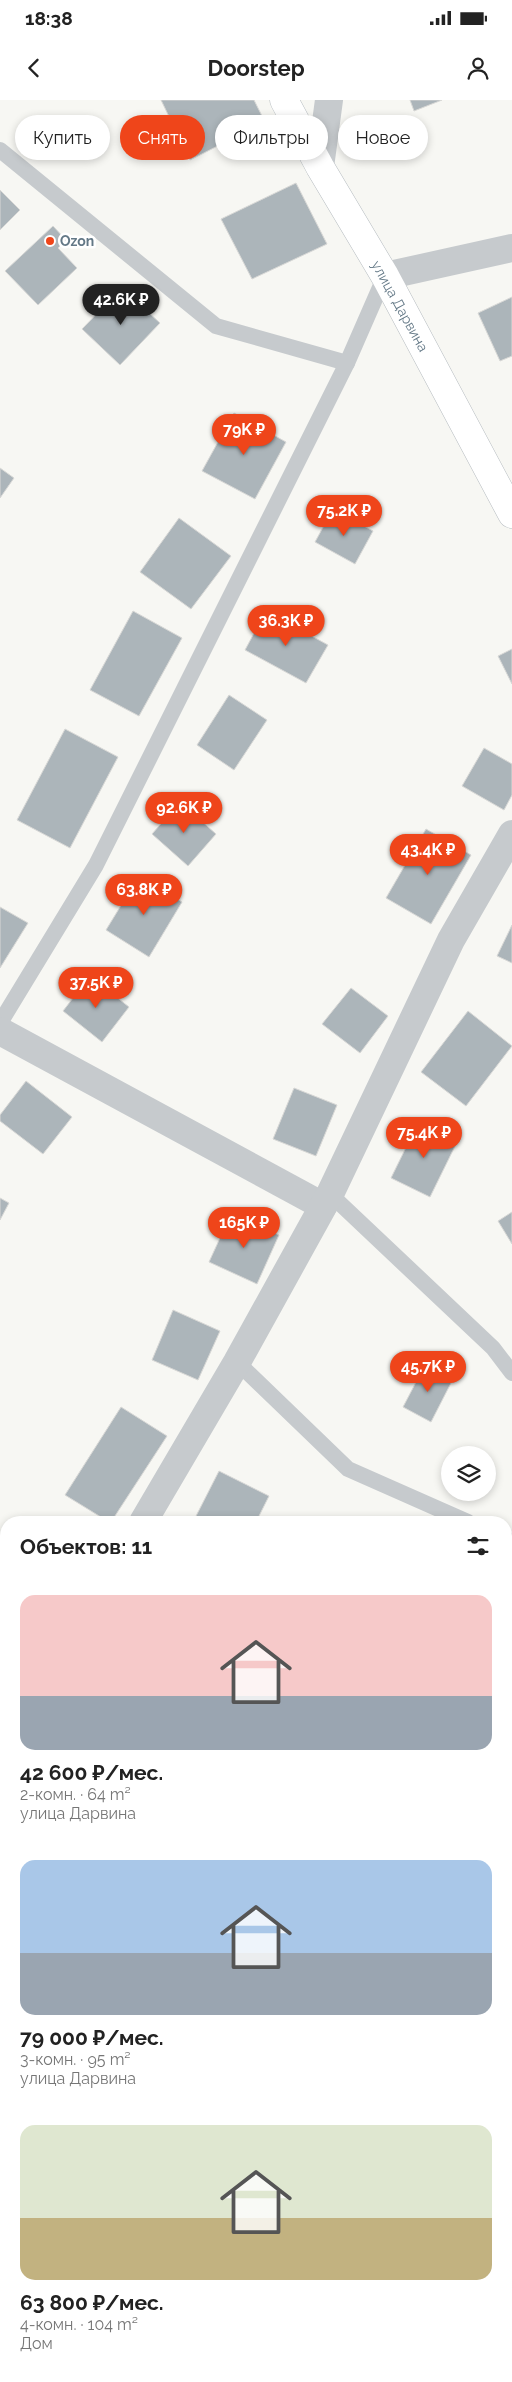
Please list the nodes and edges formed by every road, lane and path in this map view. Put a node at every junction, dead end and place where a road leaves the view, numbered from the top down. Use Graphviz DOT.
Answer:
graph roads {
  1 [pos="284,100"];
  2 [pos="329,100"];
  3 [pos="0,150"];
  4 [pos="320,167"];
  5 [pos="512,248"];
  6 [pos="386,276"];
  7 [pos="347,363"];
  8 [pos="512,514"];
  9 [pos="512,834"];
  10 [pos="0,1022"];
  11 [pos="0,1031"];
  12 [pos="327,1200"];
  13 [pos="237,1362"];
  14 [pos="512,1374"];
  15 [pos="147,1516"];
  16 [pos="454,1516"];
  1 -- 4 [label="street, улица Дарвина"];
  2 -- 4 [label="street"];
  3 -- 7 [label="lane"];
  4 -- 6 [label="street, улица Дарвина"];
  5 -- 6 [label="street"];
  6 -- 7 [label="lane"];
  6 -- 8 [label="street, улица Дарвина"];
  7 -- 10 [label="lane"];
  9 -- 12 [label="street"];
  11 -- 12 [label="street"];
  12 -- 13 [label="street"];
  12 -- 14 [label="lane"];
  13 -- 15 [label="street"];
  13 -- 16 [label="lane"];
}
